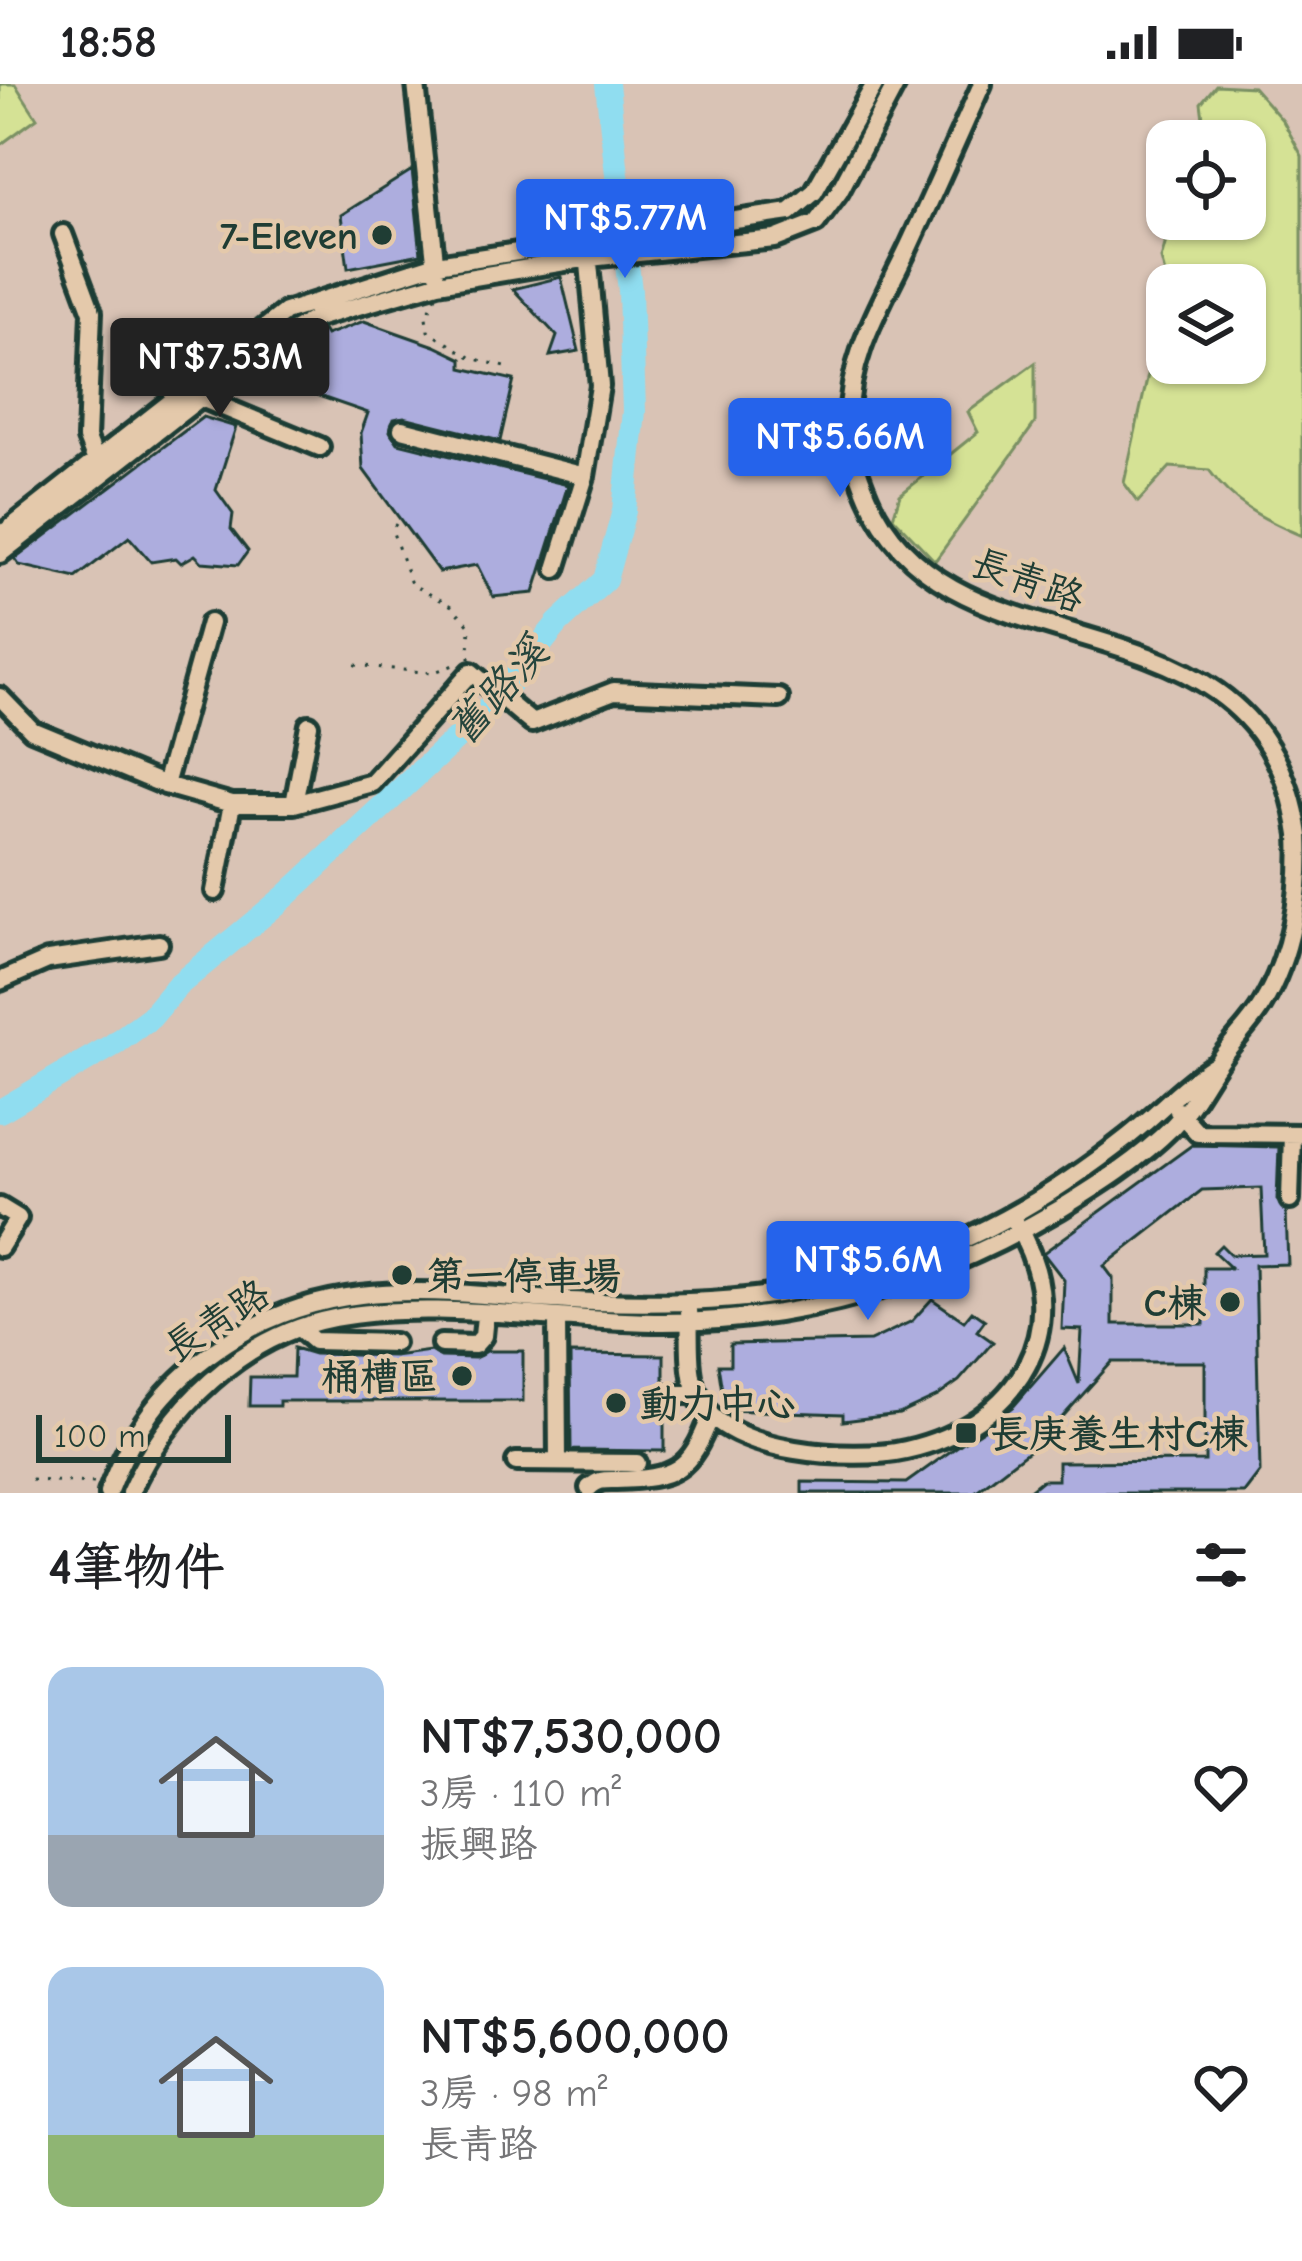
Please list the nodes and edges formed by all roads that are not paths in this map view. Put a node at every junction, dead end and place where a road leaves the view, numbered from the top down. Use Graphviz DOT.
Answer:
graph roads {
  1 [pos="416,84"];
  2 [pos="875,84"];
  3 [pos="896,84"];
  4 [pos="982,84"];
  5 [pos="63,234"];
  6 [pos="588,248"];
  7 [pos="437,273"];
  8 [pos="197,394"];
  9 [pos="402,429"];
  10 [pos="320,447"];
  11 [pos="100,470"];
  12 [pos="585,476"];
  13 [pos="0,536"];
  14 [pos="0,554"];
  15 [pos="556,569"];
  16 [pos="211,622"];
  17 [pos="0,698"];
  18 [pos="779,698"];
  19 [pos="309,725"];
  20 [pos="165,785"];
  21 [pos="232,804"];
  22 [pos="294,804"];
  23 [pos="215,891"];
  24 [pos="159,944"];
  25 [pos="0,982"];
  26 [pos="1216,1064"];
  27 [pos="1168,1102"];
  28 [pos="1183,1115"];
  29 [pos="1297,1134"];
  30 [pos="1290,1200"];
  31 [pos="0,1207"];
  32 [pos="1016,1224"];
  33 [pos="0,1247"];
  34 [pos="391,1292"];
  35 [pos="689,1312"];
  36 [pos="391,1313"];
  37 [pos="484,1316"];
  38 [pos="557,1318"];
  39 [pos="300,1329"];
  40 [pos="394,1342"];
  41 [pos="441,1344"];
  42 [pos="667,1394"];
  43 [pos="698,1394"];
  44 [pos="711,1415"];
  45 [pos="516,1462"];
  46 [pos="558,1462"];
  47 [pos="637,1462"];
  48 [pos="590,1488"];
  49 [pos="108,1493"];
  50 [pos="130,1493"];
  1 -- 7 [label="street"];
  2 -- 6 [label="street"];
  3 -- 6 [label="street"];
  4 -- 26 [label="street, 長青路"];
  5 -- 11 [label="street"];
  6 -- 7 [label="street"];
  6 -- 12 [label="street"];
  7 -- 8 [label="street"];
  8 -- 10 [label="street"];
  8 -- 11 [label="street"];
  9 -- 12 [label="street"];
  11 -- 13 [label="street"];
  11 -- 14 [label="street"];
  12 -- 15 [label="street"];
  16 -- 20 [label="street"];
  17 -- 20 [label="street"];
  18 -- 22 [label="street"];
  19 -- 22 [label="street"];
  20 -- 21 [label="street"];
  21 -- 22 [label="street"];
  21 -- 23 [label="street"];
  24 -- 25 [label="street"];
  26 -- 27 [label="street, 長青路"];
  26 -- 28 [label="street, 長青路"];
  27 -- 28 [label="street"];
  27 -- 32 [label="street, 長青路"];
  28 -- 29 [label="street"];
  28 -- 32 [label="street, 長青路"];
  29 -- 30 [label="street"];
  31 -- 33 [label="street"];
  32 -- 35 [label="street, 長青路"];
  32 -- 44 [label="street"];
  34 -- 35 [label="street, 長青路"];
  34 -- 36 [label="street"];
  34 -- 49 [label="street, 長青路"];
  35 -- 38 [label="street, 長青路"];
  35 -- 43 [label="street"];
  36 -- 37 [label="street, 長青路"];
  36 -- 39 [label="street, 長青路"];
  37 -- 38 [label="street, 長青路"];
  37 -- 41 [label="street"];
  38 -- 46 [label="street"];
  39 -- 40 [label="street"];
  39 -- 50 [label="street, 長青路"];
  42 -- 43 [label="street"];
  43 -- 44 [label="street"];
  44 -- 48 [label="street"];
  45 -- 46 [label="street"];
  46 -- 47 [label="street"];
}
